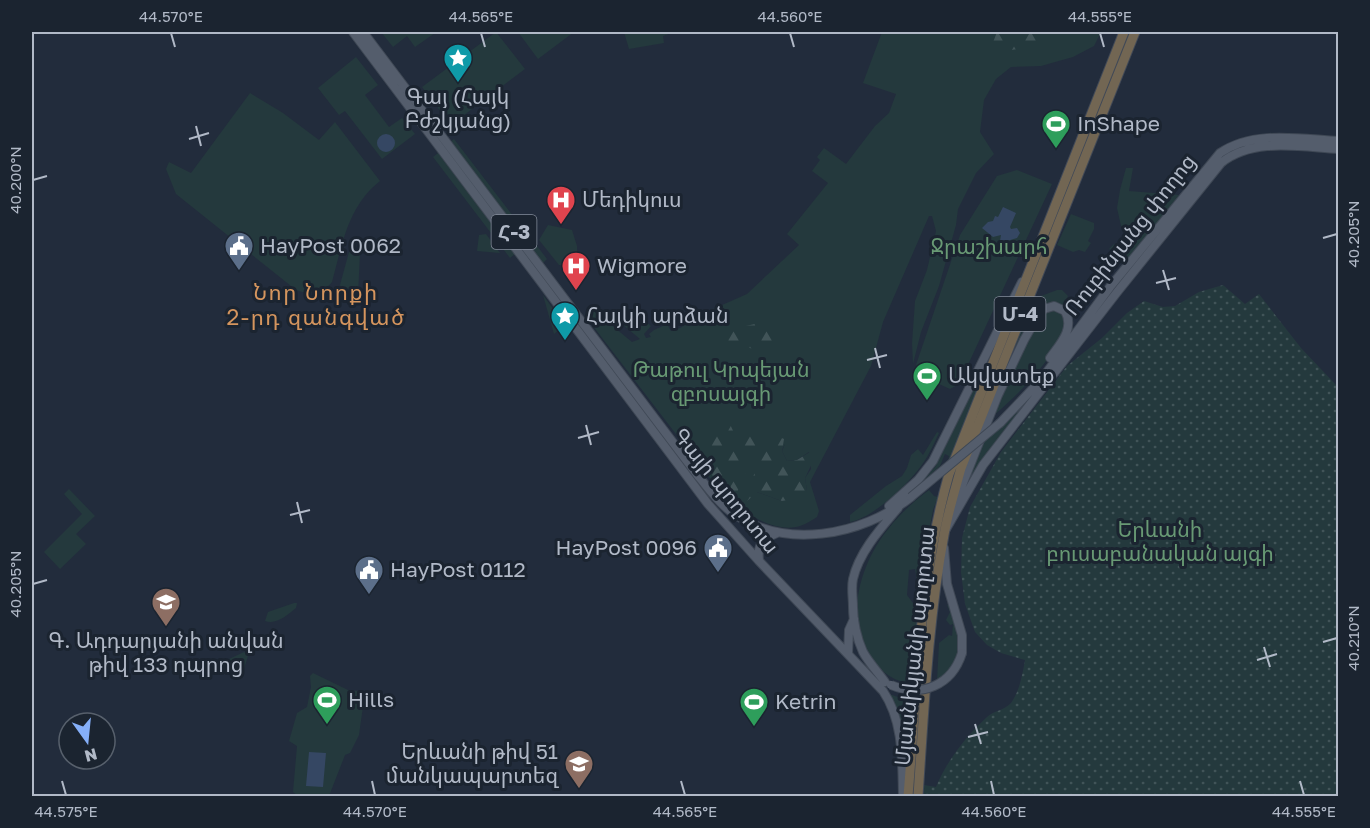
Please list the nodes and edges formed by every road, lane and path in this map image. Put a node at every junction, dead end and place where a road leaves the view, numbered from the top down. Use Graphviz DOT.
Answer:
graph roads {
  1 [pos="353,32"];
  2 [pos="363,32"];
  3 [pos="1124,32"];
  4 [pos="1135,32"];
  5 [pos="1338,141"];
  6 [pos="1338,149"];
  7 [pos="1036,255"];
  8 [pos="1022,401"];
  9 [pos="903,503"];
  10 [pos="875,518"];
  11 [pos="947,518"];
  12 [pos="777,533"];
  13 [pos="944,537"];
  14 [pos="759,561"];
  15 [pos="854,618"];
  16 [pos="848,654"];
  17 [pos="868,673"];
  18 [pos="888,684"];
  19 [pos="903,796"];
  20 [pos="908,796"];
  21 [pos="918,796"];
  1 -- 14 [label="main road, Գայի պողոտա / Հ-3"];
  2 -- 12 [label="main road, Գայի պողոտա / Հ-3"];
  3 -- 7 [label="highway, Մյասնիկյանի պողոտա / Մ-4"];
  4 -- 11 [label="highway, Մյասնիկյանի պողոտա / Մ-4"];
  5 -- 8 [label="main road, Ռուբինյանց փողոց"];
  6 -- 13 [label="main road, Ռուբինյանց փողոց"];
  7 -- 10 [label="main road"];
  7 -- 20 [label="highway, Մյասնիկյանի պողոտա / Մ-4"];
  8 -- 9 [label="main road, Ռուբինյանց փողոց, bridge"];
  8 -- 11 [label="main road"];
  9 -- 10 [label="main road, Ռուբինյանց փողոց"];
  9 -- 15 [label="main road"];
  10 -- 12 [label="main road, Գայի պողոտա / Հ-3"];
  11 -- 13 [label="highway, Մյասնիկյանի պողոտա / Մ-4"];
  12 -- 14 [label="main road"];
  13 -- 18 [label="main road, bridge"];
  13 -- 21 [label="highway, Մյասնիկյանի պողոտա / Մ-4"];
  14 -- 16 [label="main road, Գայի պողոտա / Հ-3"];
  15 -- 16 [label="main road"];
  15 -- 18 [label="main road"];
  16 -- 17 [label="main road, Գայի պողոտա / Հ-3"];
  17 -- 18 [label="main road"];
  17 -- 19 [label="main road"];
}
